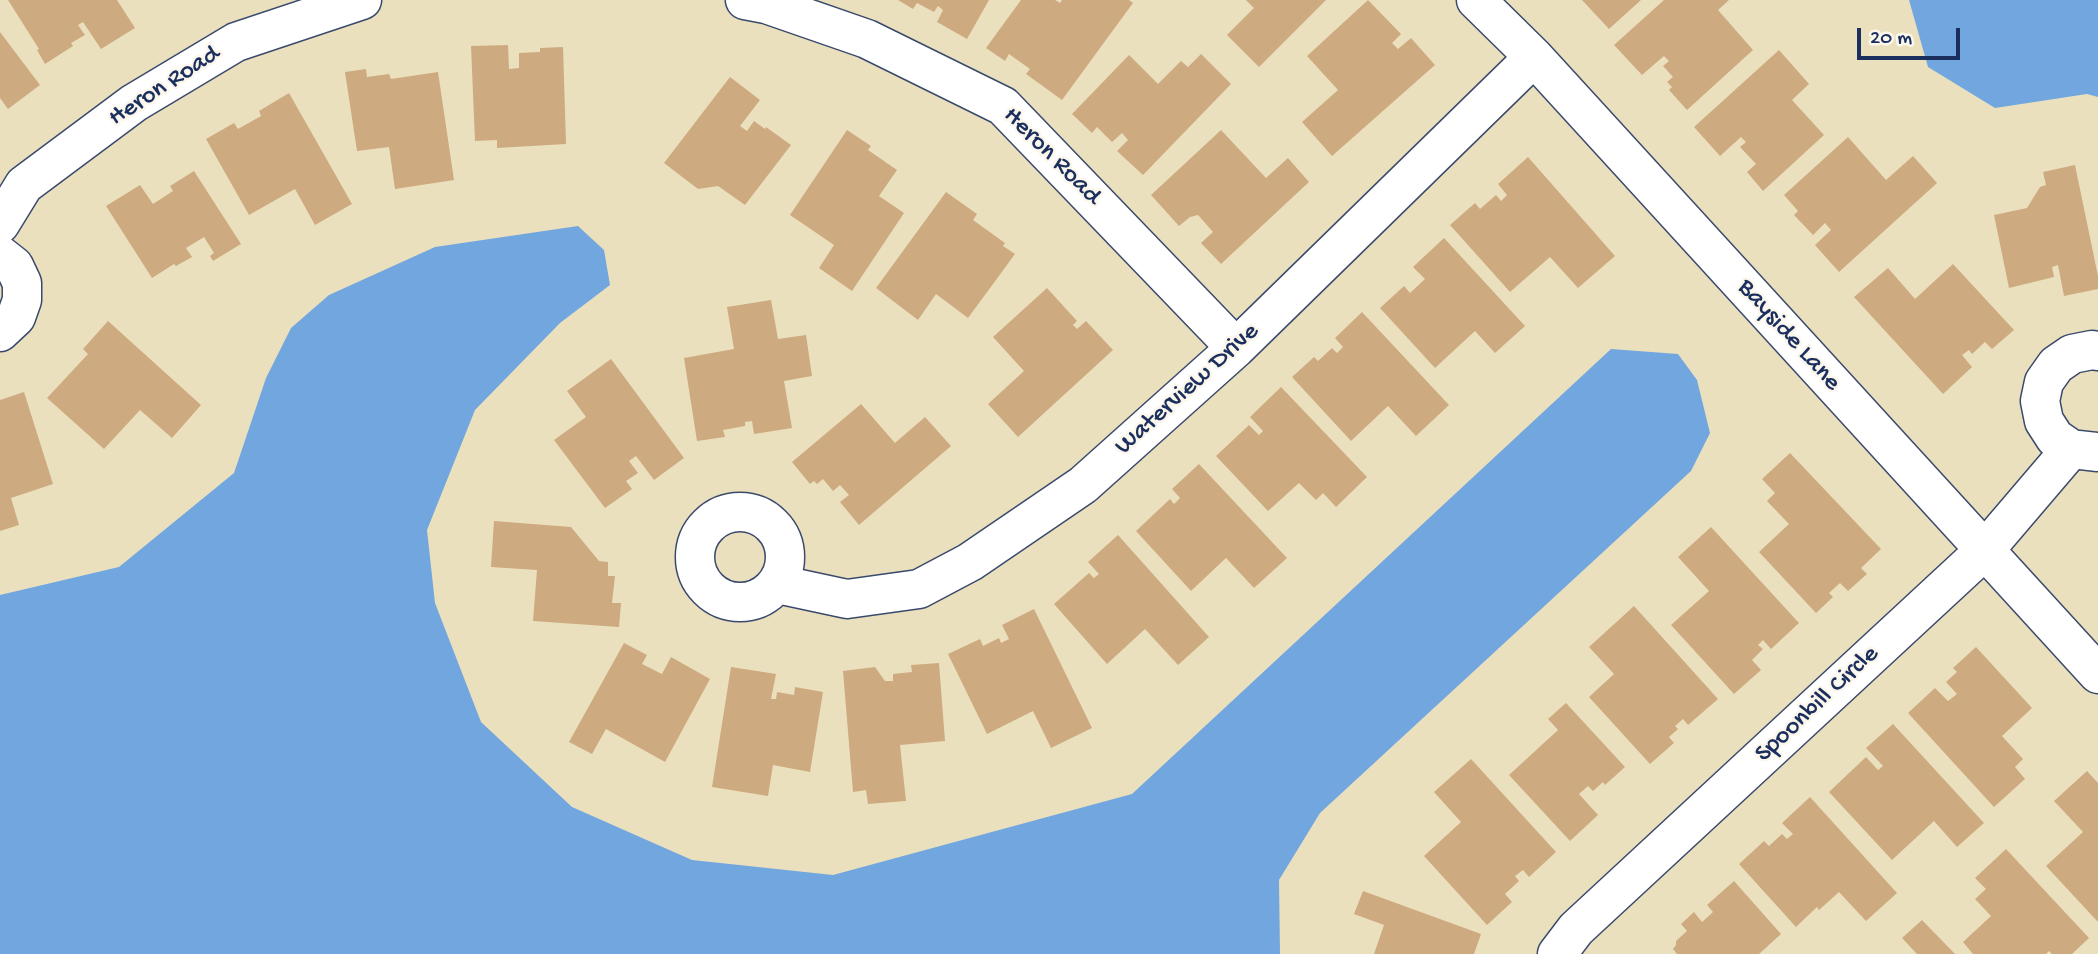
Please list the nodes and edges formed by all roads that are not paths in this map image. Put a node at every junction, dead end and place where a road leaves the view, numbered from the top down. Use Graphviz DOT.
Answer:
graph roads {
  1 [pos="362,0"];
  2 [pos="745,0"];
  3 [pos="1476,0"];
  4 [pos="1534,57"];
  5 [pos="0,224"];
  6 [pos="0,255"];
  7 [pos="0,332"];
  8 [pos="1236,348"];
  9 [pos="2098,351"];
  10 [pos="2085,450"];
  11 [pos="1983,551"];
  12 [pos="777,584"];
  13 [pos="2098,674"];
  14 [pos="1557,954"];
  1 -- 5 [label="street, Heron Road"];
  2 -- 8 [label="street, Heron Road"];
  3 -- 4 [label="street, Bayside Lane"];
  4 -- 8 [label="street, Waterview Drive"];
  4 -- 11 [label="street, Bayside Lane"];
  6 -- 7 [label="street"];
  8 -- 12 [label="street, Waterview Drive"];
  9 -- 10 [label="street, Spoonbill Circle"];
  10 -- 11 [label="street, Spoonbill Circle"];
  11 -- 13 [label="street, Bayside Lane"];
  11 -- 14 [label="street, Spoonbill Circle"];
}
